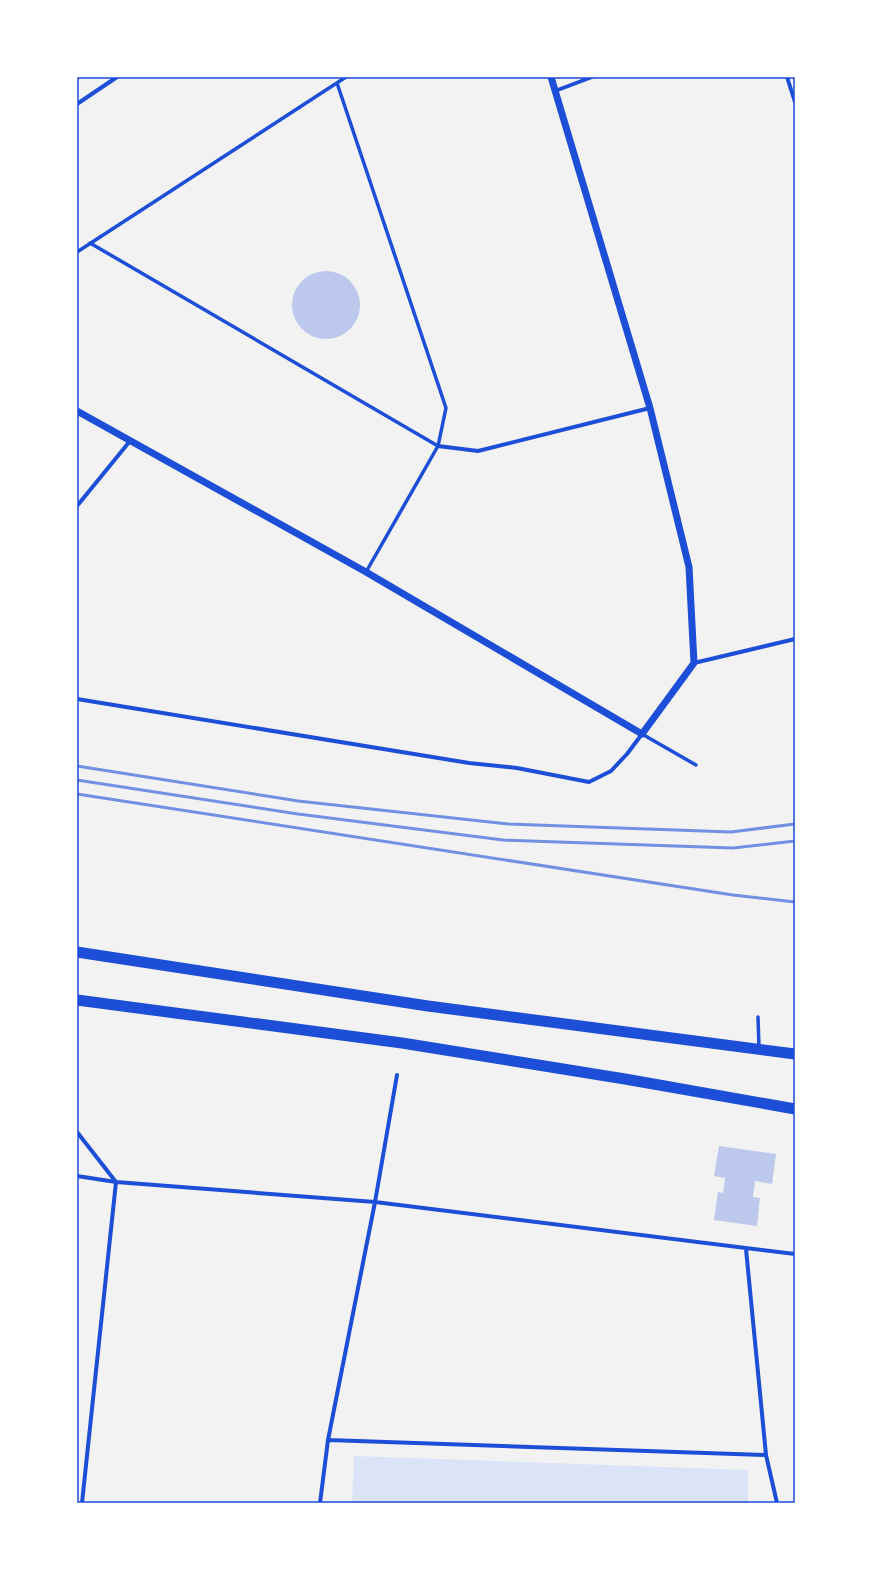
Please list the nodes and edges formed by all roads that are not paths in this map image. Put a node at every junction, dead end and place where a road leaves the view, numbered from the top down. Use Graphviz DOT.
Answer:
graph roads {
  1 [pos="117,77"];
  2 [pos="346,77"];
  3 [pos="551,77"];
  4 [pos="592,77"];
  5 [pos="787,77"];
  6 [pos="337,82"];
  7 [pos="555,90"];
  8 [pos="795,102"];
  9 [pos="77,104"];
  10 [pos="90,243"];
  11 [pos="77,252"];
  12 [pos="650,408"];
  13 [pos="77,411"];
  14 [pos="130,441"];
  15 [pos="438,446"];
  16 [pos="77,506"];
  17 [pos="366,572"];
  18 [pos="795,639"];
  19 [pos="694,663"];
  20 [pos="77,699"];
  21 [pos="642,734"];
  22 [pos="696,765"];
  23 [pos="77,952"];
  24 [pos="77,1000"];
  25 [pos="758,1017"];
  26 [pos="759,1050"];
  27 [pos="795,1054"];
  28 [pos="397,1075"];
  29 [pos="795,1109"];
  30 [pos="77,1132"];
  31 [pos="77,1176"];
  32 [pos="116,1182"];
  33 [pos="376,1202"];
  34 [pos="746,1249"];
  35 [pos="795,1254"];
  36 [pos="328,1440"];
  37 [pos="766,1455"];
  38 [pos="82,1503"];
  39 [pos="320,1503"];
  40 [pos="777,1503"];
  1 -- 9 [label="street"];
  2 -- 6 [label="street"];
  3 -- 7 [label="street"];
  4 -- 7 [label="street"];
  5 -- 8 [label="street"];
  6 -- 10 [label="street"];
  6 -- 15 [label="street"];
  7 -- 12 [label="street"];
  10 -- 11 [label="street"];
  10 -- 15 [label="street"];
  12 -- 15 [label="street"];
  12 -- 19 [label="street"];
  13 -- 14 [label="street"];
  14 -- 16 [label="street"];
  14 -- 17 [label="street"];
  15 -- 17 [label="street"];
  17 -- 21 [label="street"];
  18 -- 19 [label="street"];
  19 -- 21 [label="street"];
  20 -- 21 [label="street"];
  21 -- 22 [label="street"];
  23 -- 26 [label="highway"];
  24 -- 29 [label="highway"];
  25 -- 26 [label="street"];
  26 -- 27 [label="highway"];
  28 -- 33 [label="street"];
  30 -- 32 [label="street"];
  31 -- 32 [label="street"];
  32 -- 33 [label="street"];
  32 -- 38 [label="street"];
  33 -- 34 [label="street"];
  33 -- 36 [label="street"];
  34 -- 35 [label="street"];
  34 -- 37 [label="street"];
  36 -- 37 [label="street"];
  36 -- 39 [label="street"];
  37 -- 40 [label="street"];
}
